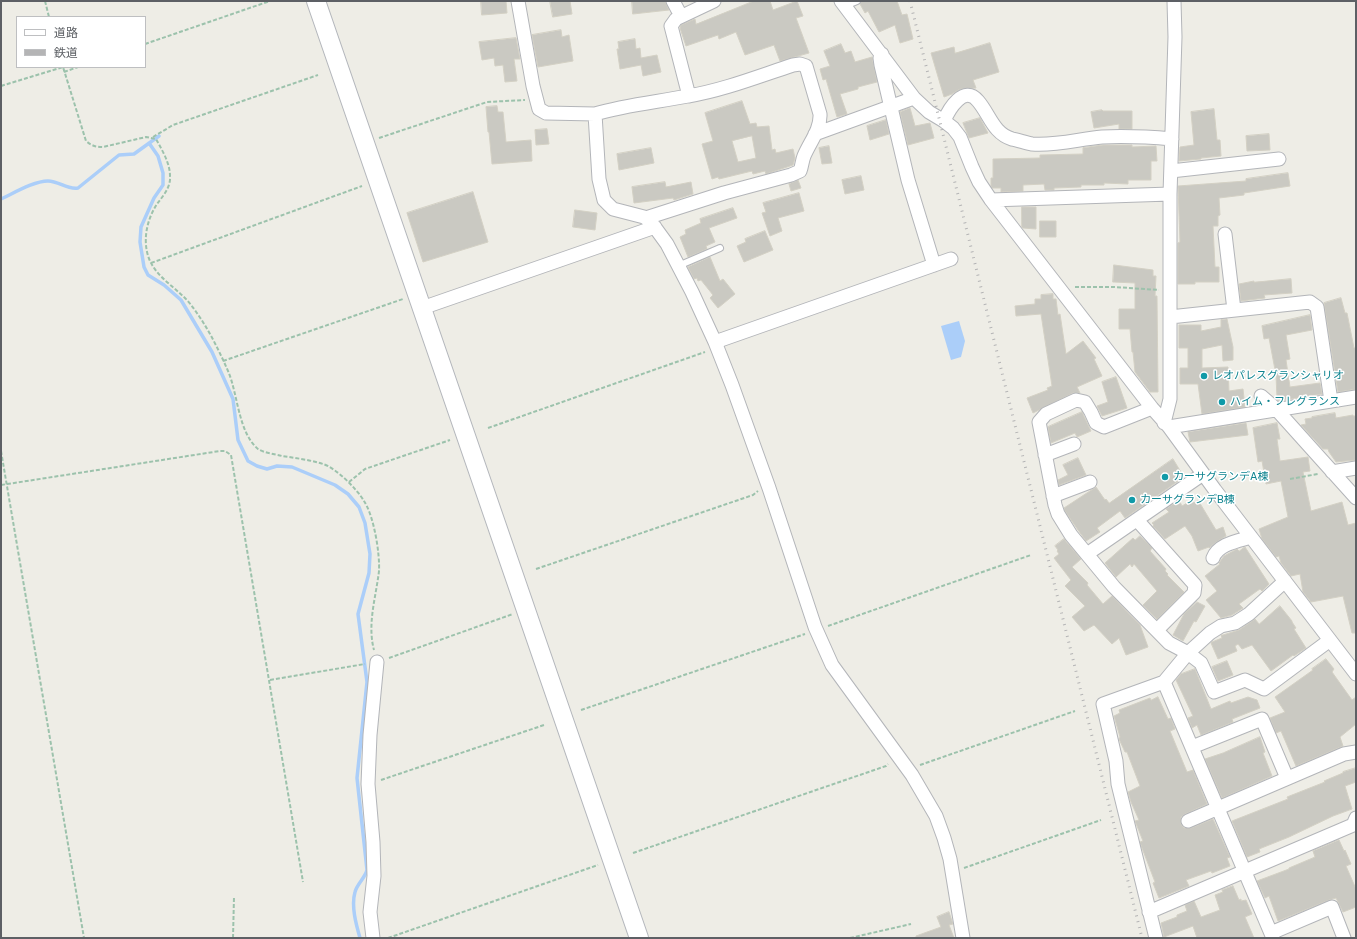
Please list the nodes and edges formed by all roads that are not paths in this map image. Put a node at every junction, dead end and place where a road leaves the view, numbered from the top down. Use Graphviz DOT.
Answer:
graph roads {
  1 [pos="316,1"];
  2 [pos="518,1"];
  3 [pos="673,1"];
  4 [pos="714,1"];
  5 [pos="1174,1"];
  6 [pos="848,3"];
  7 [pos="681,16"];
  8 [pos="882,54"];
  9 [pos="689,96"];
  10 [pos="914,98"];
  11 [pos="890,107"];
  12 [pos="595,114"];
  13 [pos="944,121"];
  14 [pos="815,134"];
  15 [pos="1172,139"];
  16 [pos="1279,159"];
  17 [pos="1171,171"];
  18 [pos="1170,194"];
  19 [pos="991,200"];
  20 [pos="646,218"];
  21 [pos="655,228"];
  22 [pos="1225,234"];
  23 [pos="720,248"];
  24 [pos="951,259"];
  25 [pos="934,265"];
  26 [pos="678,266"];
  27 [pos="422,308"];
  28 [pos="1234,310"];
  29 [pos="1170,317"];
  30 [pos="716,345"];
  31 [pos="1261,396"];
  32 [pos="1356,397"];
  33 [pos="1331,402"];
  34 [pos="1152,408"];
  35 [pos="1276,409"];
  36 [pos="1167,425"];
  37 [pos="1074,444"];
  38 [pos="1045,455"];
  39 [pos="1356,468"];
  40 [pos="1332,472"];
  41 [pos="1203,474"];
  42 [pos="1090,482"];
  43 [pos="1054,496"];
  44 [pos="1356,498"];
  45 [pos="1137,520"];
  46 [pos="1251,537"];
  47 [pos="1087,554"];
  48 [pos="1212,558"];
  49 [pos="1285,582"];
  50 [pos="1157,630"];
  51 [pos="1330,640"];
  52 [pos="1188,653"];
  53 [pos="377,662"];
  54 [pos="1356,674"];
  55 [pos="1164,682"];
  56 [pos="1192,747"];
  57 [pos="1356,752"];
  58 [pos="1287,778"];
  59 [pos="1218,808"];
  60 [pos="1356,818"];
  61 [pos="1188,820"];
  62 [pos="1245,872"];
  63 [pos="1149,912"];
  64 [pos="1272,935"];
  65 [pos="373,938"];
  66 [pos="639,938"];
  67 [pos="962,938"];
  68 [pos="1156,938"];
  69 [pos="1344,938"];
  1 -- 27 [label="street"];
  2 -- 12 [label="street"];
  3 -- 7 [label="street"];
  4 -- 7 [label="street"];
  5 -- 15 [label="street"];
  6 -- 8 [label="street"];
  7 -- 9 [label="street"];
  8 -- 10 [label="street"];
  8 -- 11 [label="street"];
  9 -- 12 [label="street"];
  9 -- 14 [label="street"];
  10 -- 11 [label="street"];
  10 -- 13 [label="street"];
  11 -- 14 [label="street"];
  11 -- 25 [label="street"];
  12 -- 20 [label="street"];
  13 -- 15 [label="street"];
  13 -- 19 [label="street"];
  14 -- 20 [label="street"];
  15 -- 17 [label="street"];
  16 -- 17 [label="street"];
  17 -- 18 [label="street"];
  18 -- 19 [label="street"];
  18 -- 29 [label="street"];
  19 -- 34 [label="street"];
  20 -- 21 [label="street"];
  21 -- 26 [label="street"];
  21 -- 27 [label="street"];
  22 -- 28 [label="street"];
  23 -- 26 [label="lane"];
  24 -- 25 [label="street"];
  25 -- 30 [label="street"];
  26 -- 30 [label="street"];
  27 -- 66 [label="street"];
  28 -- 29 [label="street"];
  28 -- 33 [label="street"];
  29 -- 36 [label="street"];
  30 -- 67 [label="street"];
  31 -- 35 [label="street"];
  32 -- 33 [label="street"];
  33 -- 35 [label="street"];
  34 -- 36 [label="street"];
  34 -- 38 [label="street"];
  35 -- 36 [label="street"];
  35 -- 40 [label="street"];
  36 -- 41 [label="street"];
  37 -- 38 [label="street"];
  38 -- 43 [label="street"];
  39 -- 40 [label="street"];
  40 -- 44 [label="street"];
  41 -- 45 [label="street"];
  41 -- 46 [label="street"];
  42 -- 43 [label="street"];
  43 -- 47 [label="street"];
  45 -- 47 [label="street"];
  45 -- 50 [label="street"];
  46 -- 48 [label="street"];
  46 -- 49 [label="street"];
  47 -- 50 [label="street"];
  49 -- 51 [label="street"];
  49 -- 52 [label="street"];
  50 -- 52 [label="street"];
  51 -- 52 [label="street"];
  51 -- 54 [label="street"];
  52 -- 55 [label="street"];
  53 -- 65 [label="street"];
  55 -- 56 [label="street"];
  55 -- 63 [label="street"];
  56 -- 58 [label="street"];
  56 -- 59 [label="street"];
  57 -- 58 [label="street"];
  58 -- 59 [label="street"];
  59 -- 61 [label="street"];
  59 -- 62 [label="street"];
  60 -- 62 [label="street"];
  62 -- 63 [label="street"];
  62 -- 64 [label="street"];
  63 -- 68 [label="street"];
  64 -- 69 [label="street"];
}
